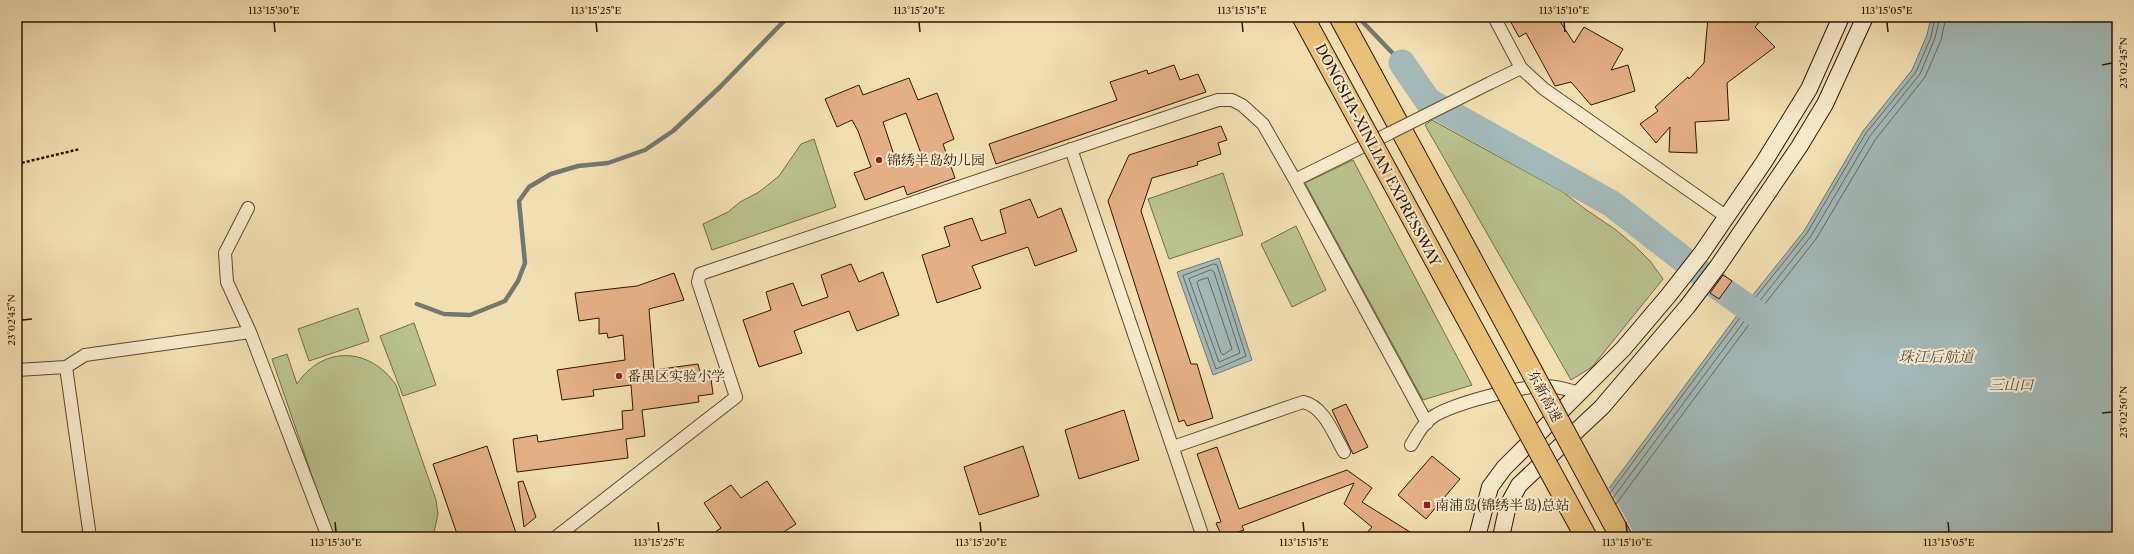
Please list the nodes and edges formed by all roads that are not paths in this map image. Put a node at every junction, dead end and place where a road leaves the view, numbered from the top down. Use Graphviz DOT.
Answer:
graph roads {
  1 [pos="1303,17"];
  2 [pos="1340,17"];
  3 [pos="1494,17"];
  4 [pos="1841,17"];
  5 [pos="1864,17"];
  6 [pos="1521,68"];
  7 [pos="1071,149"];
  8 [pos="1295,180"];
  9 [pos="248,208"];
  10 [pos="1727,217"];
  11 [pos="250,332"];
  12 [pos="66,366"];
  13 [pos="17,370"];
  14 [pos="1579,393"];
  15 [pos="1427,423"];
  16 [pos="1411,445"];
  17 [pos="1173,447"];
  18 [pos="1344,452"];
  19 [pos="90,537"];
  20 [pos="328,537"];
  21 [pos="556,537"];
  22 [pos="1203,537"];
  23 [pos="1477,537"];
  24 [pos="1502,537"];
  25 [pos="1586,537"];
  26 [pos="1621,537"];
  1 -- 25 [label="highway, bridge"];
  2 -- 26 [label="highway, 东新高速, bridge"];
  3 -- 6 [label="street"];
  4 -- 10 [label="street"];
  5 -- 24 [label="street"];
  6 -- 8 [label="street, bridge"];
  6 -- 10 [label="street"];
  7 -- 8 [label="street"];
  7 -- 17 [label="street"];
  7 -- 21 [label="street"];
  8 -- 15 [label="street"];
  9 -- 11 [label="street"];
  10 -- 14 [label="street"];
  11 -- 12 [label="street"];
  11 -- 20 [label="street"];
  12 -- 13 [label="street"];
  12 -- 19 [label="street"];
  14 -- 15 [label="street"];
  14 -- 23 [label="street"];
  15 -- 16 [label="street"];
  17 -- 18 [label="street"];
  17 -- 22 [label="street"];
}
